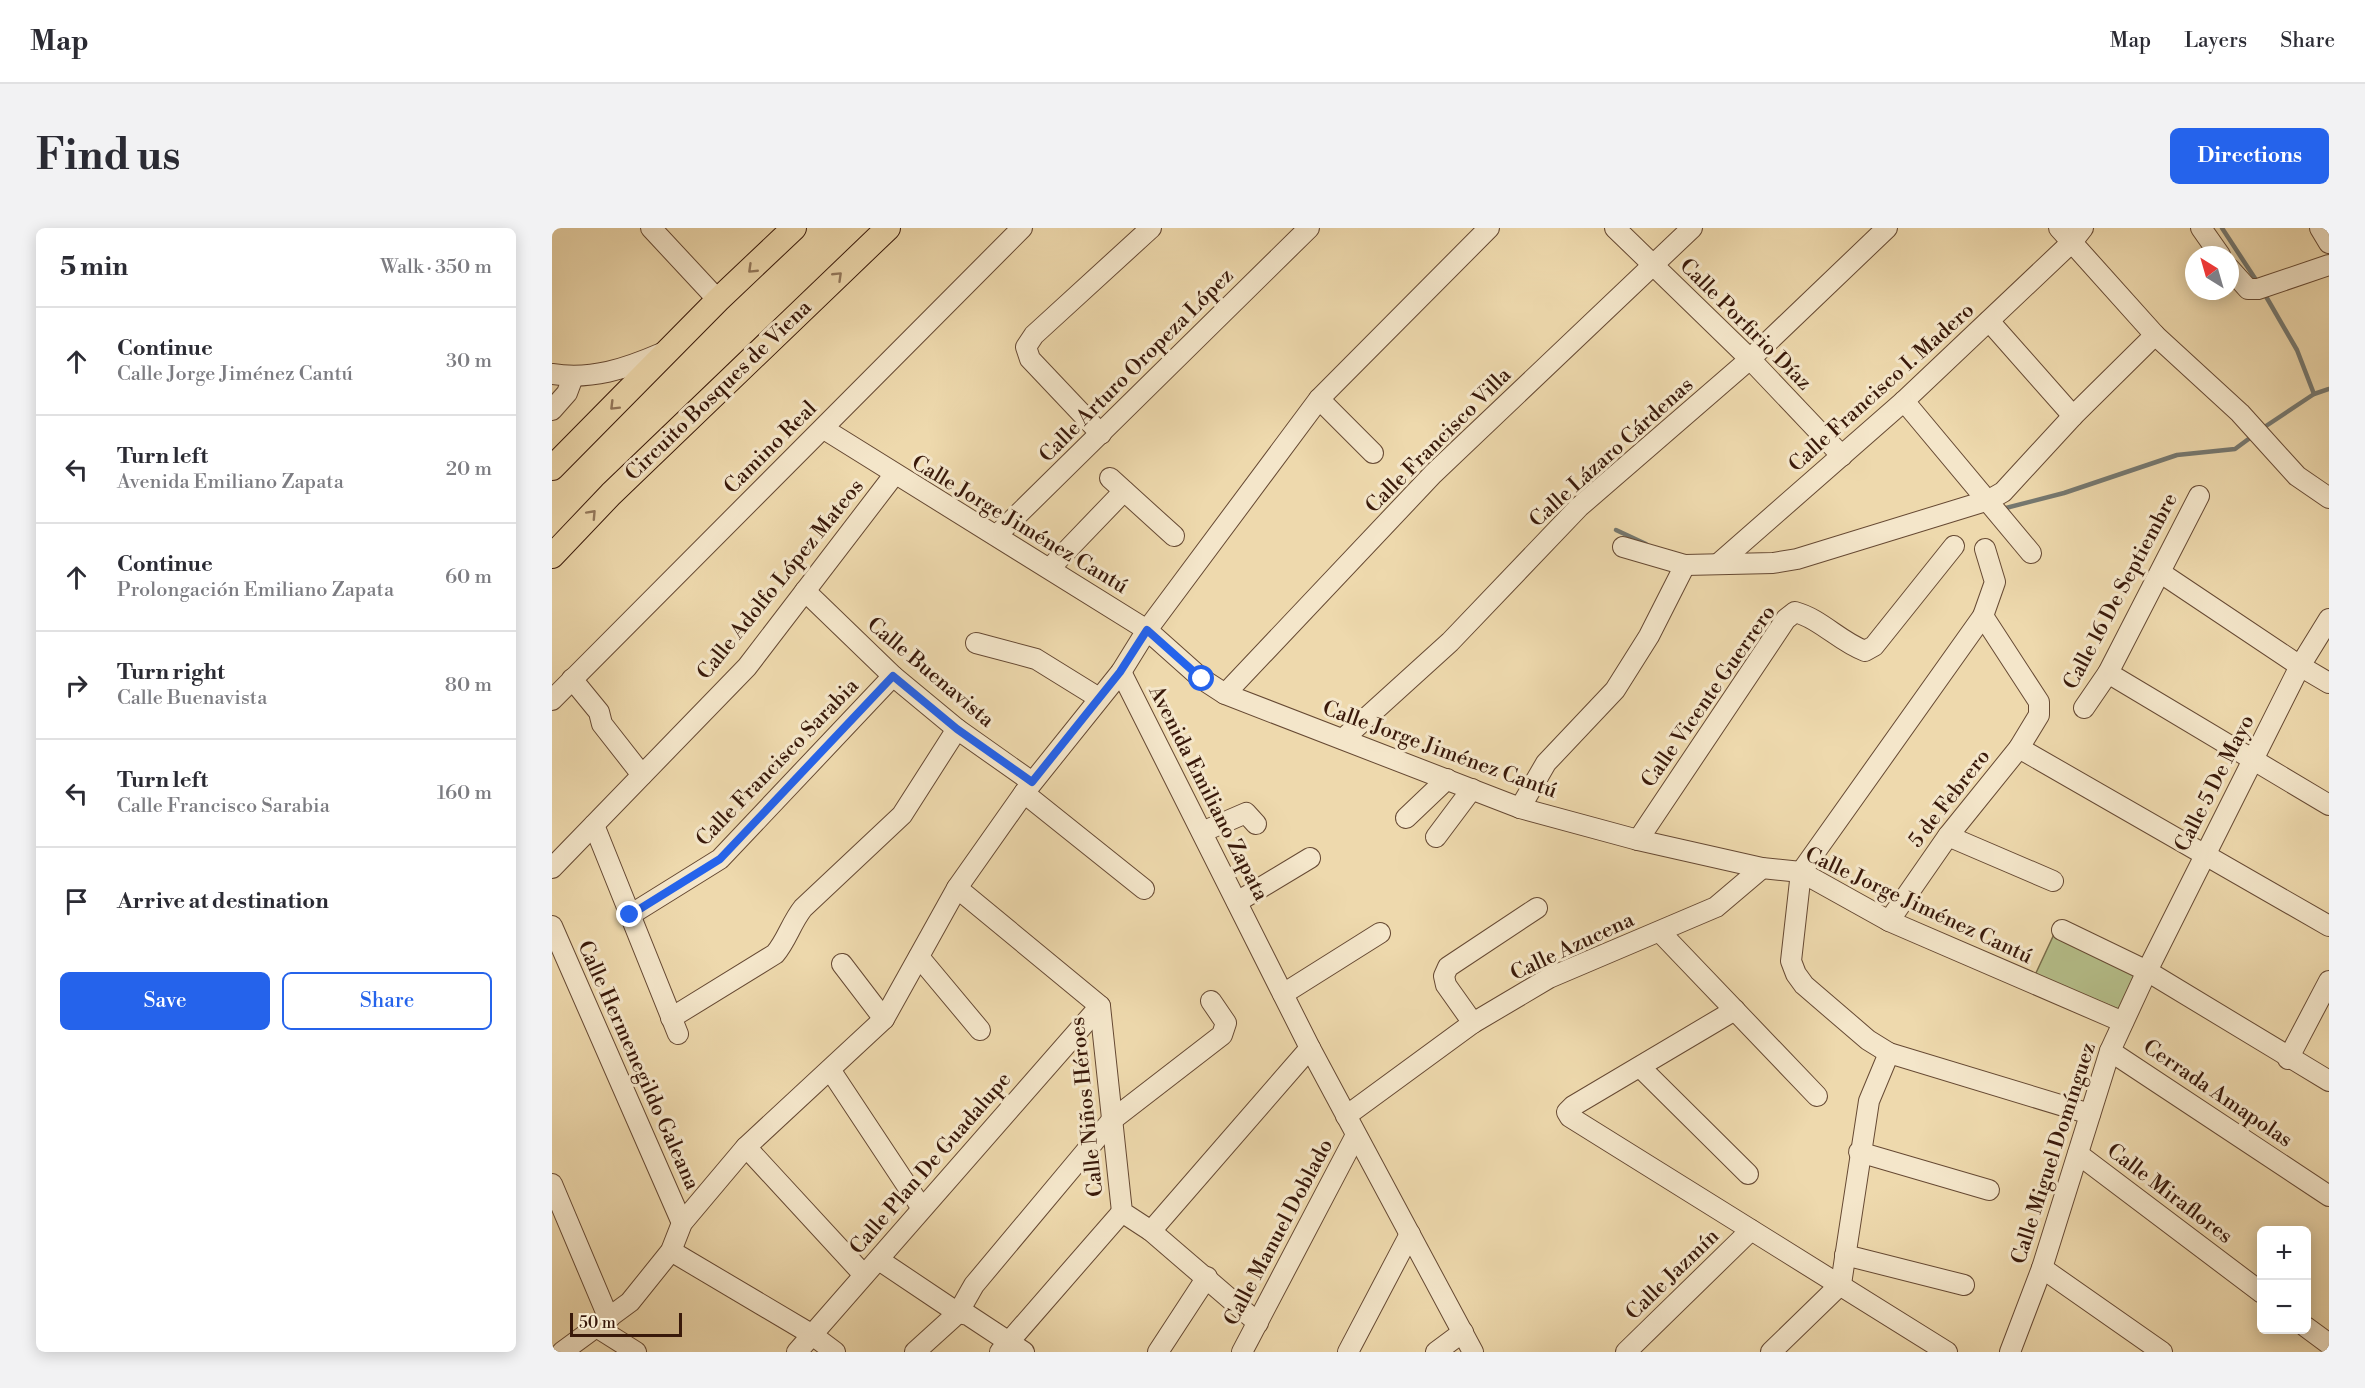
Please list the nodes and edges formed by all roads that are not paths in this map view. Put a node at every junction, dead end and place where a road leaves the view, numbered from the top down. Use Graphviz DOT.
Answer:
graph roads {
  1 [pos="651,228"];
  2 [pos="794,228"];
  3 [pos="888,228"];
  4 [pos="1022,228"];
  5 [pos="1150,228"];
  6 [pos="1309,228"];
  7 [pos="1489,228"];
  8 [pos="1615,228"];
  9 [pos="1692,228"];
  10 [pos="1887,228"];
  11 [pos="2201,228"];
  12 [pos="2320,228"];
  13 [pos="2071,232"];
  14 [pos="2329,243"];
  15 [pos="2214,246"];
  16 [pos="2329,265"];
  17 [pos="1653,266"];
  18 [pos="2239,279"];
  19 [pos="718,300"];
  20 [pos="1989,321"];
  21 [pos="2155,335"];
  22 [pos="673,348"];
  23 [pos="1750,359"];
  24 [pos="552,374"];
  25 [pos="573,377"];
  26 [pos="1319,399"];
  27 [pos="1904,401"];
  28 [pos="552,410"];
  29 [pos="2073,416"];
  30 [pos="824,429"];
  31 [pos="1101,434"];
  32 [pos="1373,453"];
  33 [pos="1842,456"];
  34 [pos="552,468"];
  35 [pos="894,475"];
  36 [pos="2199,496"];
  37 [pos="2329,498"];
  38 [pos="1989,500"];
  39 [pos="997,535"];
  40 [pos="1174,536"];
  41 [pos="1954,546"];
  42 [pos="1623,547"];
  43 [pos="1985,549"];
  44 [pos="2031,553"];
  45 [pos="552,556"];
  46 [pos="1718,564"];
  47 [pos="1685,567"];
  48 [pos="1050,568"];
  49 [pos="2161,573"];
  50 [pos="805,591"];
  51 [pos="1983,616"];
  52 [pos="2329,620"];
  53 [pos="1147,630"];
  54 [pos="975,643"];
  55 [pos="2300,666"];
  56 [pos="1120,672"];
  57 [pos="2108,673"];
  58 [pos="893,676"];
  59 [pos="572,679"];
  60 [pos="2329,683"];
  61 [pos="1225,694"];
  62 [pos="1099,698"];
  63 [pos="552,700"];
  64 [pos="2084,708"];
  65 [pos="957,729"];
  66 [pos="1343,739"];
  67 [pos="2019,748"];
  68 [pos="2253,761"];
  69 [pos="642,776"];
  70 [pos="1447,779"];
  71 [pos="1028,787"];
  72 [pos="1472,789"];
  73 [pos="2329,805"];
  74 [pos="1520,808"];
  75 [pos="1406,818"];
  76 [pos="1256,824"];
  77 [pos="594,825"];
  78 [pos="1202,832"];
  79 [pos="1948,836"];
  80 [pos="1436,837"];
  81 [pos="1638,840"];
  82 [pos="2205,854"];
  83 [pos="1310,858"];
  84 [pos="552,868"];
  85 [pos="1762,868"];
  86 [pos="1802,872"];
  87 [pos="2054,881"];
  88 [pos="957,888"];
  89 [pos="1144,889"];
  90 [pos="1237,902"];
  91 [pos="1537,908"];
  92 [pos="630,915"];
  93 [pos="1889,921"];
  94 [pos="552,926"];
  95 [pos="2329,926"];
  96 [pos="2062,930"];
  97 [pos="1380,933"];
  98 [pos="1661,933"];
  99 [pos="919,957"];
  100 [pos="842,964"];
  101 [pos="2147,972"];
  102 [pos="2329,981"];
  103 [pos="1283,994"];
  104 [pos="1211,1001"];
  105 [pos="1100,1006"];
  106 [pos="1735,1010"];
  107 [pos="884,1019"];
  108 [pos="2123,1022"];
  109 [pos="1473,1023"];
  110 [pos="980,1030"];
  111 [pos="1310,1048"];
  112 [pos="2110,1050"];
  113 [pos="1889,1053"];
  114 [pos="2288,1059"];
  115 [pos="1640,1067"];
  116 [pos="831,1071"];
  117 [pos="2329,1081"];
  118 [pos="1817,1096"];
  119 [pos="2090,1114"];
  120 [pos="1346,1116"];
  121 [pos="1112,1120"];
  122 [pos="1356,1135"];
  123 [pos="746,1147"];
  124 [pos="1859,1152"];
  125 [pos="2078,1154"];
  126 [pos="1748,1174"];
  127 [pos="552,1184"];
  128 [pos="1989,1190"];
  129 [pos="2329,1196"];
  130 [pos="556,1203"];
  131 [pos="921,1207"];
  132 [pos="1122,1212"];
  133 [pos="682,1223"];
  134 [pos="1751,1230"];
  135 [pos="1151,1231"];
  136 [pos="1410,1234"];
  137 [pos="671,1251"];
  138 [pos="1845,1255"];
  139 [pos="879,1260"];
  140 [pos="2042,1268"];
  141 [pos="864,1275"];
  142 [pos="1208,1277"];
  143 [pos="1841,1284"];
  144 [pos="1964,1285"];
  145 [pos="2257,1289"];
  146 [pos="958,1313"];
  147 [pos="1258,1323"];
  148 [pos="603,1324"];
  149 [pos="2311,1330"];
  150 [pos="1463,1332"];
  151 [pos="811,1334"];
  152 [pos="2329,1344"];
  153 [pos="1012,1349"];
  154 [pos="1933,1349"];
  155 [pos="562,1352"];
  156 [pos="636,1352"];
  157 [pos="797,1352"];
  158 [pos="835,1352"];
  159 [pos="915,1352"];
  160 [pos="1158,1352"];
  161 [pos="1242,1352"];
  162 [pos="1348,1352"];
  163 [pos="1436,1352"];
  164 [pos="1473,1352"];
  165 [pos="1626,1352"];
  166 [pos="1771,1352"];
  167 [pos="2010,1352"];
  168 [pos="2162,1352"];
  1 -- 19 [label="street"];
  2 -- 19 [label="main road, one-way"];
  45 -- 3 [label="main road, Circuito Bosques de Viena, one-way"];
  4 -- 30 [label="street, Camino Real"];
  5 -- 31 [label="street"];
  6 -- 31 [label="street, Calle Arturo Oropeza López"];
  7 -- 26 [label="street, Avenida Emiliano Zapata"];
  8 -- 17 [label="street, Calle Porfirio Díaz"];
  9 -- 17 [label="street, Calle Francisco Villa"];
  10 -- 23 [label="street, Calle Lázaro Cárdenas"];
  11 -- 15 [label="street"];
  12 -- 14 [label="street"];
  13 -- 20 [label="street, Calle Francisco I. Madero"];
  13 -- 21 [label="street"];
  16 -- 18 [label="street"];
  17 -- 23 [label="street, Calle Porfirio Díaz"];
  17 -- 61 [label="street, Calle Francisco Villa"];
  19 -- 22 [label="main road"];
  20 -- 27 [label="street, Calle Francisco I. Madero"];
  20 -- 29 [label="street"];
  21 -- 29 [label="street"];
  21 -- 37 [label="street"];
  22 -- 25 [label="street"];
  22 -- 34 [label="main road, one-way"];
  23 -- 33 [label="street, Calle Porfirio Díaz"];
  23 -- 66 [label="street, Calle Lázaro Cárdenas"];
  24 -- 25 [label="street"];
  25 -- 28 [label="street"];
  26 -- 32 [label="street"];
  26 -- 53 [label="street, Avenida Emiliano Zapata"];
  27 -- 33 [label="street, Calle Francisco I. Madero"];
  27 -- 38 [label="street"];
  29 -- 38 [label="street"];
  30 -- 35 [label="street, Calle Jorge Jiménez Cantú"];
  30 -- 59 [label="street, Camino Real"];
  31 -- 39 [label="street, Calle Arturo Oropeza López"];
  33 -- 46 [label="street, Calle Francisco I. Madero"];
  35 -- 39 [label="street, Calle Jorge Jiménez Cantú"];
  35 -- 50 [label="street, Calle Adolfo López Mateos"];
  36 -- 49 [label="street, Calle 16 De Septiembre"];
  38 -- 44 [label="street"];
  38 -- 46 [label="street"];
  39 -- 48 [label="street, Calle Jorge Jiménez Cantú"];
  40 -- 48 [label="street"];
  41 -- 81 [label="street, Calle Vicente Guerrero"];
  42 -- 47 [label="street"];
  43 -- 51 [label="street"];
  46 -- 47 [label="street"];
  47 -- 74 [label="street"];
  48 -- 53 [label="street, Calle Jorge Jiménez Cantú"];
  49 -- 55 [label="street"];
  49 -- 57 [label="street, Calle 16 De Septiembre"];
  50 -- 58 [label="street, Calle Buenavista"];
  50 -- 69 [label="street, Calle Adolfo López Mateos"];
  51 -- 67 [label="street, 5 de Febrero"];
  51 -- 86 [label="street"];
  52 -- 55 [label="street, Calle 5 De Mayo"];
  53 -- 56 [label="street, Avenida Emiliano Zapata"];
  53 -- 61 [label="street, Calle Jorge Jiménez Cantú"];
  54 -- 62 [label="street"];
  55 -- 60 [label="street"];
  55 -- 68 [label="street, Calle 5 De Mayo"];
  56 -- 62 [label="street"];
  56 -- 78 [label="street, Avenida Emiliano Zapata"];
  57 -- 64 [label="street, Calle 16 De Septiembre"];
  57 -- 68 [label="street"];
  58 -- 65 [label="street, Calle Buenavista"];
  58 -- 92 [label="street, Calle Francisco Sarabia"];
  59 -- 63 [label="street, Camino Real"];
  59 -- 69 [label="street"];
  61 -- 66 [label="street, Calle Jorge Jiménez Cantú"];
  62 -- 71 [label="street"];
  65 -- 71 [label="street, Calle Buenavista"];
  65 -- 92 [label="street"];
  66 -- 70 [label="street, Calle Jorge Jiménez Cantú"];
  67 -- 79 [label="street, 5 de Febrero"];
  67 -- 82 [label="street"];
  68 -- 73 [label="street"];
  68 -- 82 [label="street, Calle 5 De Mayo"];
  69 -- 77 [label="street, Calle Adolfo López Mateos"];
  70 -- 72 [label="street, Calle Jorge Jiménez Cantú"];
  70 -- 75 [label="street"];
  71 -- 88 [label="street"];
  71 -- 89 [label="street, Calle Buenavista"];
  72 -- 74 [label="street, Calle Jorge Jiménez Cantú"];
  72 -- 80 [label="street"];
  74 -- 81 [label="street, Calle Jorge Jiménez Cantú"];
  76 -- 78 [label="street"];
  77 -- 84 [label="street, Calle Adolfo López Mateos"];
  77 -- 92 [label="street"];
  78 -- 90 [label="street, Avenida Emiliano Zapata"];
  79 -- 87 [label="street"];
  79 -- 93 [label="street, 5 de Febrero"];
  81 -- 85 [label="street, Calle Jorge Jiménez Cantú"];
  82 -- 95 [label="street"];
  82 -- 101 [label="street, Calle 5 De Mayo"];
  83 -- 90 [label="street"];
  85 -- 86 [label="street, Calle Jorge Jiménez Cantú"];
  85 -- 98 [label="street, Calle Azucena"];
  86 -- 93 [label="street, Calle Jorge Jiménez Cantú"];
  86 -- 113 [label="street"];
  88 -- 99 [label="street"];
  88 -- 105 [label="street, Calle Niños Héroes"];
  90 -- 103 [label="street, Avenida Emiliano Zapata"];
  91 -- 109 [label="street"];
  93 -- 108 [label="street, Calle Jorge Jiménez Cantú"];
  94 -- 133 [label="street, Calle Hermenegildo Galeana"];
  96 -- 101 [label="street"];
  97 -- 103 [label="street"];
  98 -- 106 [label="street"];
  98 -- 109 [label="street, Calle Azucena"];
  99 -- 107 [label="street"];
  99 -- 110 [label="street"];
  100 -- 107 [label="street"];
  101 -- 108 [label="street, Calle Miguel Domínguez"];
  101 -- 114 [label="street"];
  102 -- 114 [label="street"];
  103 -- 111 [label="street, Avenida Emiliano Zapata"];
  104 -- 121 [label="street"];
  105 -- 121 [label="street, Calle Niños Héroes"];
  105 -- 131 [label="street, Calle Plan De Guadalupe"];
  106 -- 115 [label="street"];
  106 -- 118 [label="street"];
  107 -- 116 [label="street"];
  108 -- 112 [label="street, Calle Miguel Domínguez"];
  109 -- 120 [label="street, Calle Azucena"];
  111 -- 120 [label="street, Avenida Emiliano Zapata"];
  111 -- 135 [label="street"];
  112 -- 119 [label="street, Calle Miguel Domínguez"];
  112 -- 129 [label="street, Cerrada Amapolas"];
  113 -- 119 [label="street"];
  113 -- 124 [label="street"];
  114 -- 117 [label="street"];
  115 -- 126 [label="street"];
  115 -- 134 [label="street"];
  116 -- 123 [label="street"];
  116 -- 131 [label="street"];
  119 -- 125 [label="street, Calle Miguel Domínguez"];
  120 -- 122 [label="street, Avenida Emiliano Zapata"];
  121 -- 132 [label="street, Calle Niños Héroes"];
  121 -- 146 [label="street"];
  122 -- 136 [label="street, Avenida Emiliano Zapata"];
  122 -- 147 [label="street, Calle Manuel Doblado"];
  123 -- 133 [label="street"];
  123 -- 141 [label="street"];
  124 -- 128 [label="street"];
  124 -- 138 [label="street"];
  125 -- 140 [label="street, Calle Miguel Domínguez"];
  125 -- 145 [label="street, Calle Miraflores"];
  127 -- 130 [label="street"];
  130 -- 148 [label="street"];
  131 -- 139 [label="street, Calle Plan De Guadalupe"];
  132 -- 135 [label="street, Calle Niños Héroes"];
  132 -- 153 [label="street"];
  133 -- 137 [label="street"];
  134 -- 143 [label="street"];
  134 -- 165 [label="street, Calle Jazmín"];
  135 -- 142 [label="street, Calle Niños Héroes"];
  136 -- 150 [label="street, Avenida Emiliano Zapata"];
  136 -- 162 [label="street"];
  137 -- 148 [label="street"];
  137 -- 151 [label="street"];
  138 -- 143 [label="street"];
  138 -- 144 [label="street"];
  139 -- 141 [label="street, Calle Plan De Guadalupe"];
  139 -- 146 [label="street"];
  140 -- 167 [label="street, Calle Miguel Domínguez"];
  140 -- 168 [label="street"];
  141 -- 151 [label="street, Calle Plan De Guadalupe"];
  142 -- 147 [label="street, Calle Niños Héroes"];
  142 -- 160 [label="street"];
  143 -- 154 [label="street"];
  143 -- 166 [label="street"];
  146 -- 153 [label="street"];
  146 -- 159 [label="street"];
  147 -- 161 [label="street, Calle Manuel Doblado"];
  148 -- 155 [label="street"];
  148 -- 156 [label="street"];
  149 -- 152 [label="street"];
  150 -- 163 [label="street"];
  150 -- 164 [label="street, Avenida Emiliano Zapata"];
  151 -- 157 [label="street, Calle Plan De Guadalupe"];
  151 -- 158 [label="street"];
}
